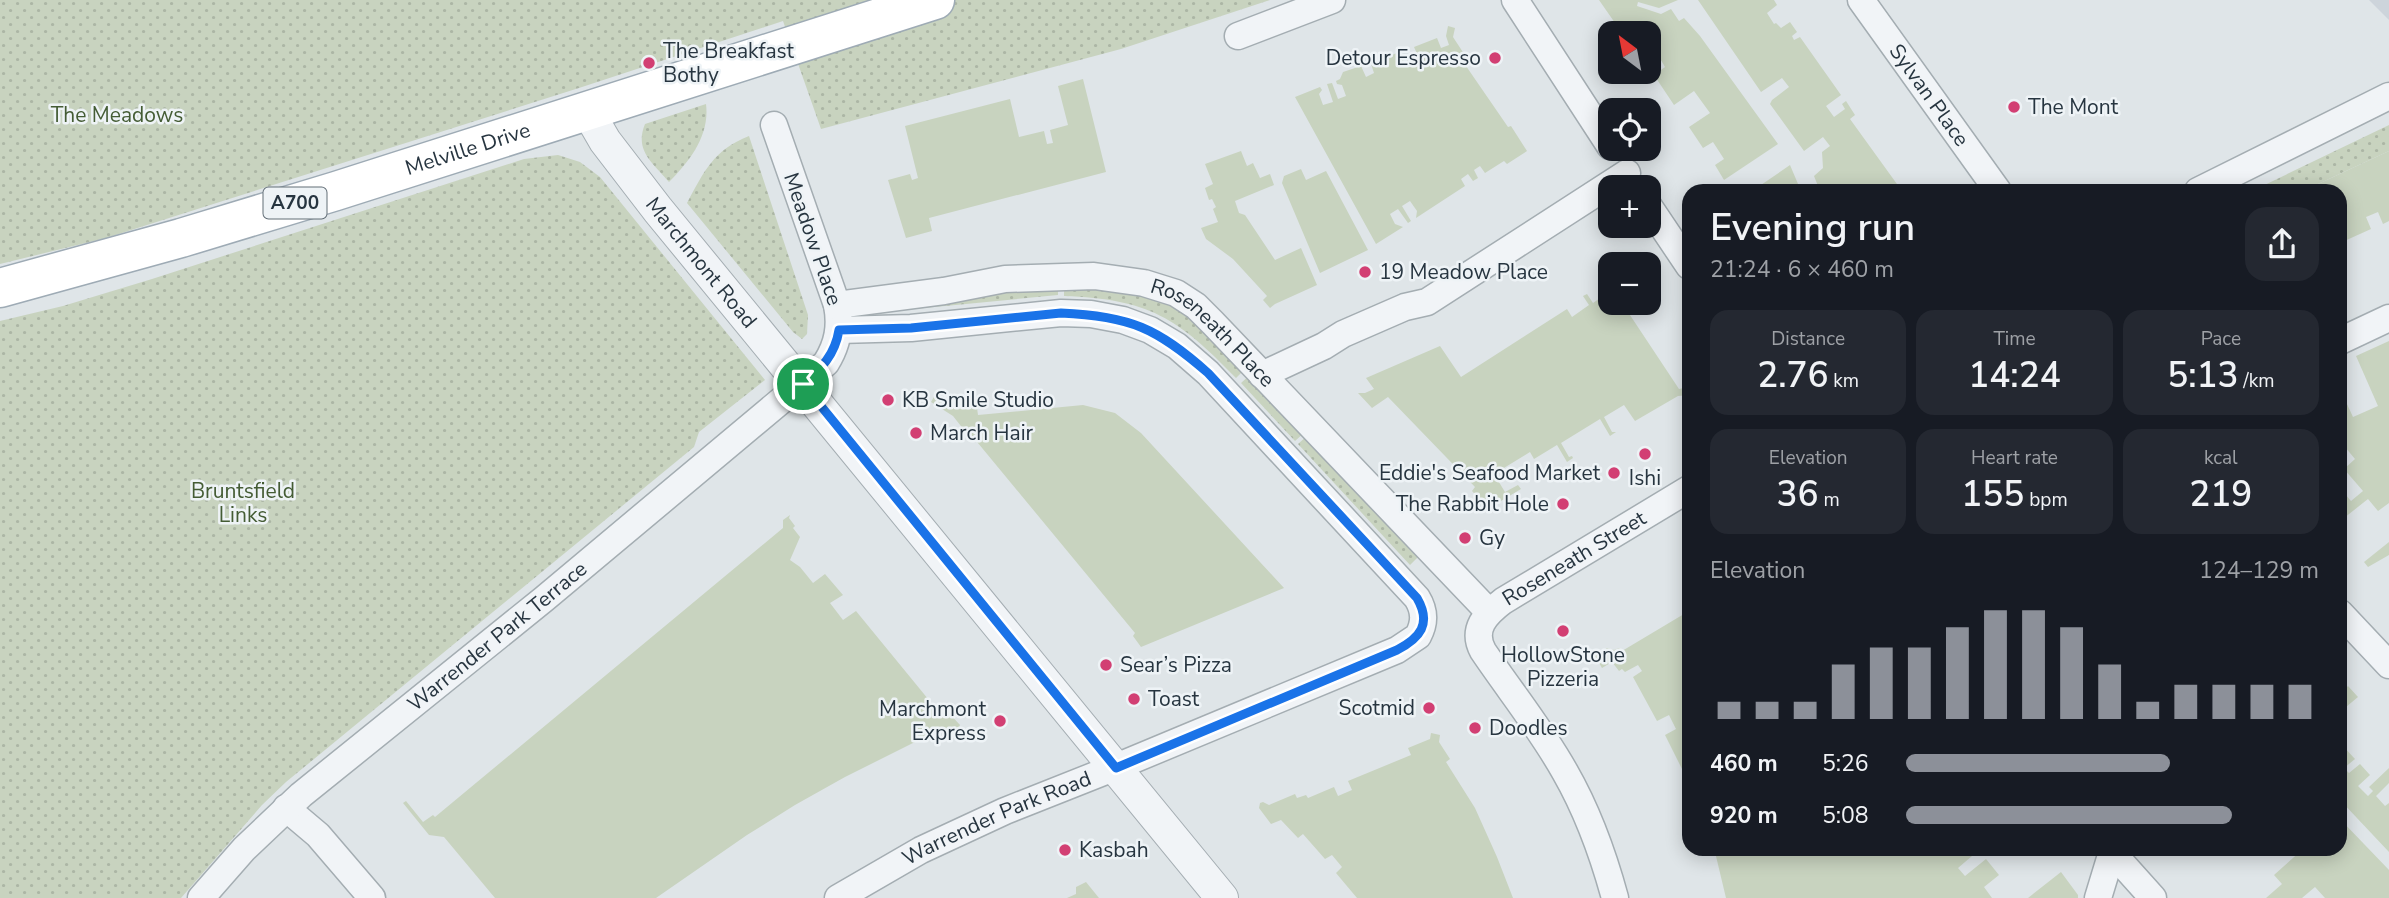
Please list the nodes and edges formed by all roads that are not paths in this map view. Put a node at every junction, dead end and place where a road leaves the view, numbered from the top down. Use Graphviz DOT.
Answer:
graph roads {
  1 [pos="935,0"];
  2 [pos="1332,0"];
  3 [pos="1515,0"];
  4 [pos="1861,0"];
  5 [pos="1238,36"];
  6 [pos="2389,96"];
  7 [pos="587,110"];
  8 [pos="774,125"];
  9 [pos="1598,128"];
  10 [pos="1993,184"];
  11 [pos="2212,184"];
  12 [pos="1598,200"];
  13 [pos="1661,224"];
  14 [pos="1682,256"];
  15 [pos="0,288"];
  16 [pos="838,317"];
  17 [pos="2389,318"];
  18 [pos="2347,338"];
  19 [pos="1262,375"];
  20 [pos="803,384"];
  21 [pos="1682,493"];
  22 [pos="1489,612"];
  23 [pos="2347,620"];
  24 [pos="2389,665"];
  25 [pos="1116,768"];
  26 [pos="286,808"];
  27 [pos="2109,856"];
  28 [pos="2116,856"];
  29 [pos="201,898"];
  30 [pos="372,898"];
  31 [pos="838,898"];
  32 [pos="1222,898"];
  33 [pos="1615,898"];
  34 [pos="2098,898"];
  35 [pos="2153,898"];
  1 -- 7 [label="main road, Melville Drive / A700"];
  2 -- 5 [label="street"];
  3 -- 9 [label="street"];
  4 -- 10 [label="street, Sylvan Place"];
  6 -- 11 [label="street"];
  7 -- 15 [label="main road, Melville Drive / A700"];
  7 -- 20 [label="street, Marchmont Road"];
  8 -- 16 [label="street, Meadow Place"];
  12 -- 19 [label="street"];
  13 -- 14 [label="street"];
  16 -- 19 [label="street, Roseneath Place"];
  16 -- 20 [label="street, Meadow Place"];
  16 -- 25 [label="street, Warrender Park Road"];
  17 -- 18 [label="street"];
  19 -- 22 [label="street, Roseneath Place"];
  20 -- 25 [label="street, Marchmont Road"];
  20 -- 26 [label="street, Warrender Park Terrace"];
  21 -- 22 [label="street, Roseneath Street"];
  22 -- 33 [label="street, Roseneath Street"];
  23 -- 24 [label="street"];
  25 -- 31 [label="street, Warrender Park Road"];
  25 -- 32 [label="street, Marchmont Road"];
  26 -- 29 [label="street, Warrender Park Terrace"];
  26 -- 30 [label="street"];
  27 -- 34 [label="street"];
  28 -- 35 [label="street"];
}
